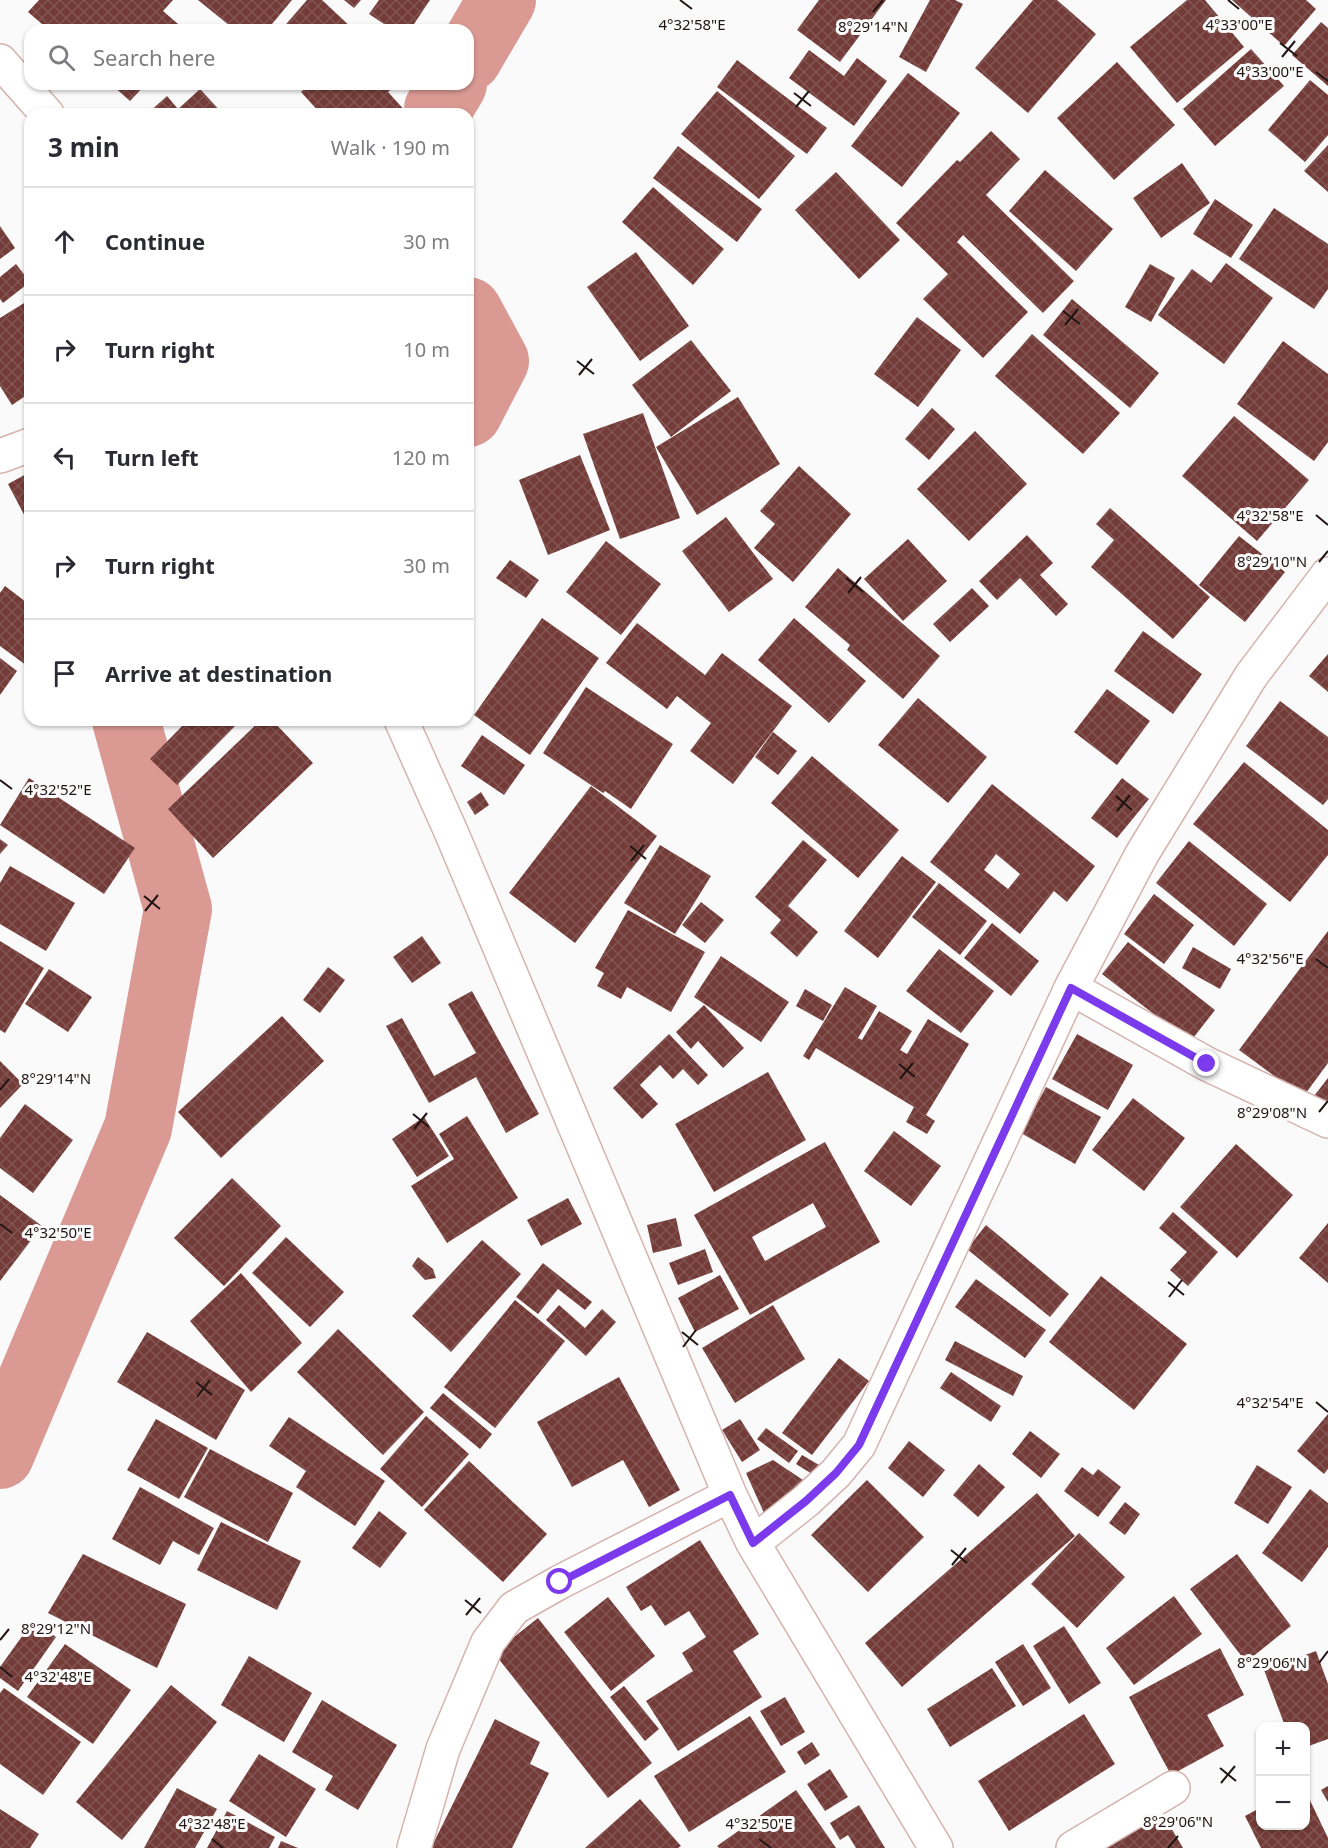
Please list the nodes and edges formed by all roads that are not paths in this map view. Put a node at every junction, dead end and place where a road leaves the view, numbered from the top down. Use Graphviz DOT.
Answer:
graph roads {
  1 [pos="0,61"];
  2 [pos="24,88"];
  3 [pos="26,90"];
  4 [pos="42,108"];
  5 [pos="24,447"];
  6 [pos="0,456"];
  7 [pos="1328,574"];
  8 [pos="404,726"];
  9 [pos="1071,988"];
  10 [pos="1328,1121"];
  11 [pos="730,1495"];
  12 [pos="753,1543"];
  13 [pos="1173,1788"];
  14 [pos="414,1848"];
  15 [pos="936,1848"];
  16 [pos="1073,1848"];
  1 -- 2 [label="street"];
  3 -- 4 [label="street"];
  5 -- 6 [label="street"];
  7 -- 9 [label="street"];
  8 -- 11 [label="street"];
  9 -- 10 [label="street"];
  9 -- 12 [label="street"];
  11 -- 12 [label="street"];
  11 -- 14 [label="street"];
  12 -- 15 [label="street"];
  13 -- 16 [label="street"];
}
